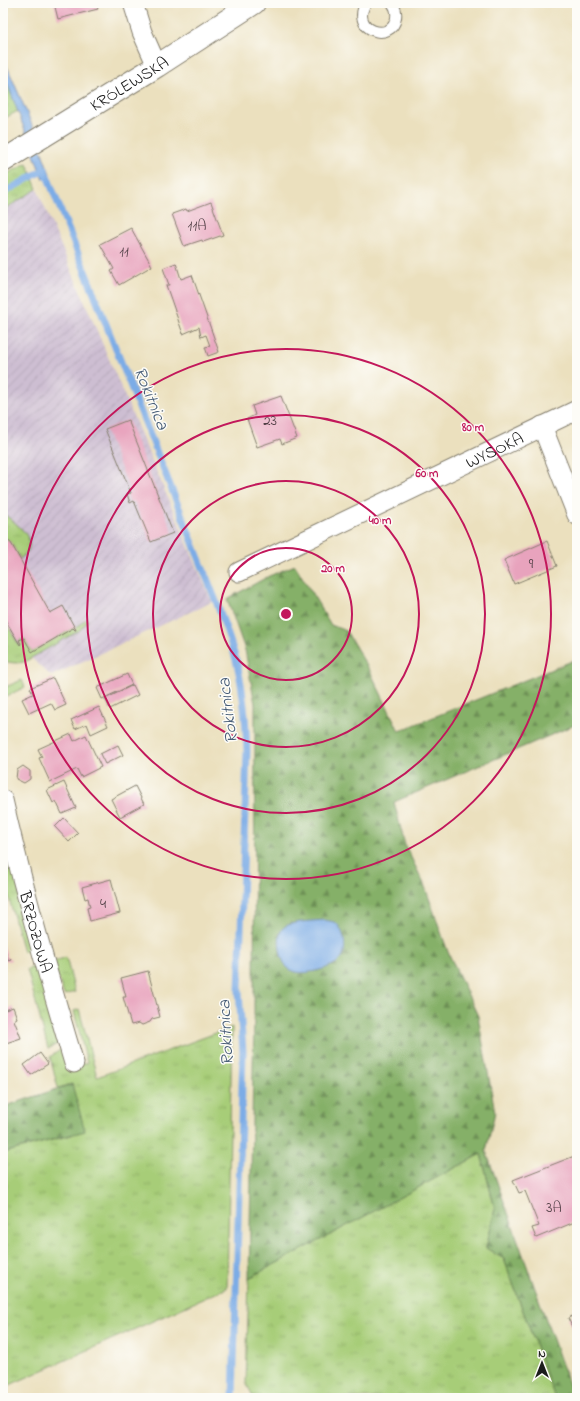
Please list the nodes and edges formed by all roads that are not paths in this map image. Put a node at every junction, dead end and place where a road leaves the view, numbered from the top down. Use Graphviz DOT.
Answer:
graph roads {
  1 [pos="133,3"];
  2 [pos="254,3"];
  3 [pos="366,3"];
  4 [pos="392,3"];
  5 [pos="157,66"];
  6 [pos="9,157"];
  7 [pos="577,410"];
  8 [pos="542,426"];
  9 [pos="577,515"];
  10 [pos="239,572"];
  11 [pos="3,800"];
  12 [pos="74,1063"];
  1 -- 5 [label="street"];
  2 -- 5 [label="main road, KRÓLEWSKA"];
  3 -- 4 [label="lane"];
  5 -- 6 [label="main road, KRÓLEWSKA"];
  7 -- 8 [label="street, WYSOKA"];
  8 -- 9 [label="street"];
  8 -- 10 [label="street, WYSOKA"];
  11 -- 12 [label="street, BRZOZOWA"];
}
